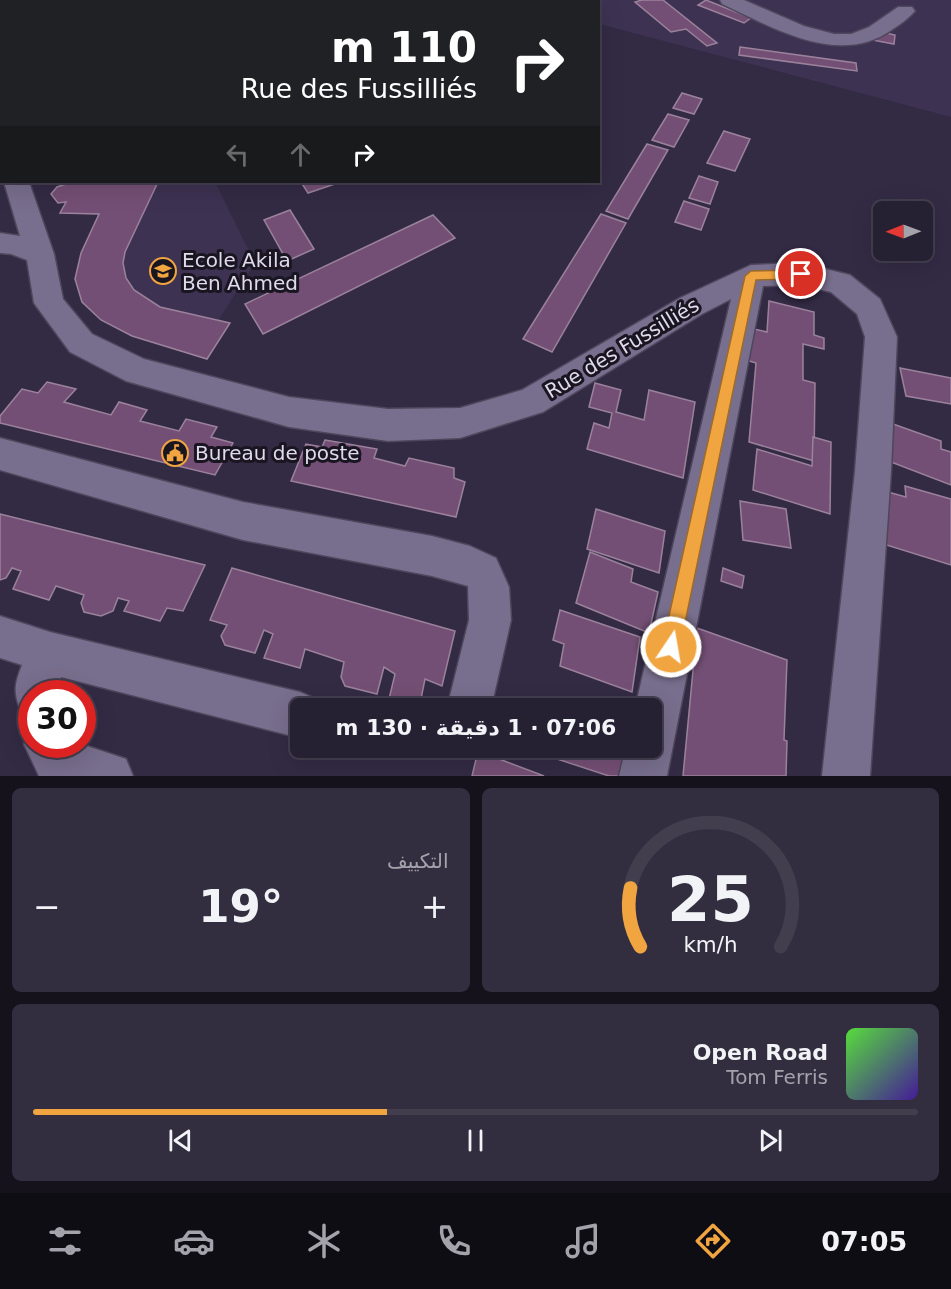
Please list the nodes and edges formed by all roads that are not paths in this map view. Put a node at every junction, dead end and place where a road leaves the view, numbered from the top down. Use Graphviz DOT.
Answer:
graph roads {
  1 [pos="729,0"];
  2 [pos="905,12"];
  3 [pos="16,183"];
  4 [pos="0,243"];
  5 [pos="40,254"];
  6 [pos="751,276"];
  7 [pos="0,454"];
  8 [pos="0,637"];
  9 [pos="50,652"];
  10 [pos="37,680"];
  11 [pos="471,698"];
  12 [pos="660,698"];
  13 [pos="290,712"];
  14 [pos="55,758"];
  15 [pos="647,758"];
  16 [pos="109,776"];
  17 [pos="643,776"];
  18 [pos="846,776"];
  1 -- 2 [label="street"];
  3 -- 5 [label="street, Rue des Fussilliés"];
  4 -- 5 [label="street"];
  5 -- 6 [label="street, Rue des Fussilliés"];
  6 -- 12 [label="street"];
  6 -- 18 [label="street, Rue des Fussilliés"];
  7 -- 11 [label="street"];
  8 -- 9 [label="street"];
  9 -- 10 [label="street"];
  9 -- 13 [label="street"];
  14 -- 16 [label="street"];
  15 -- 17 [label="street"];
}
